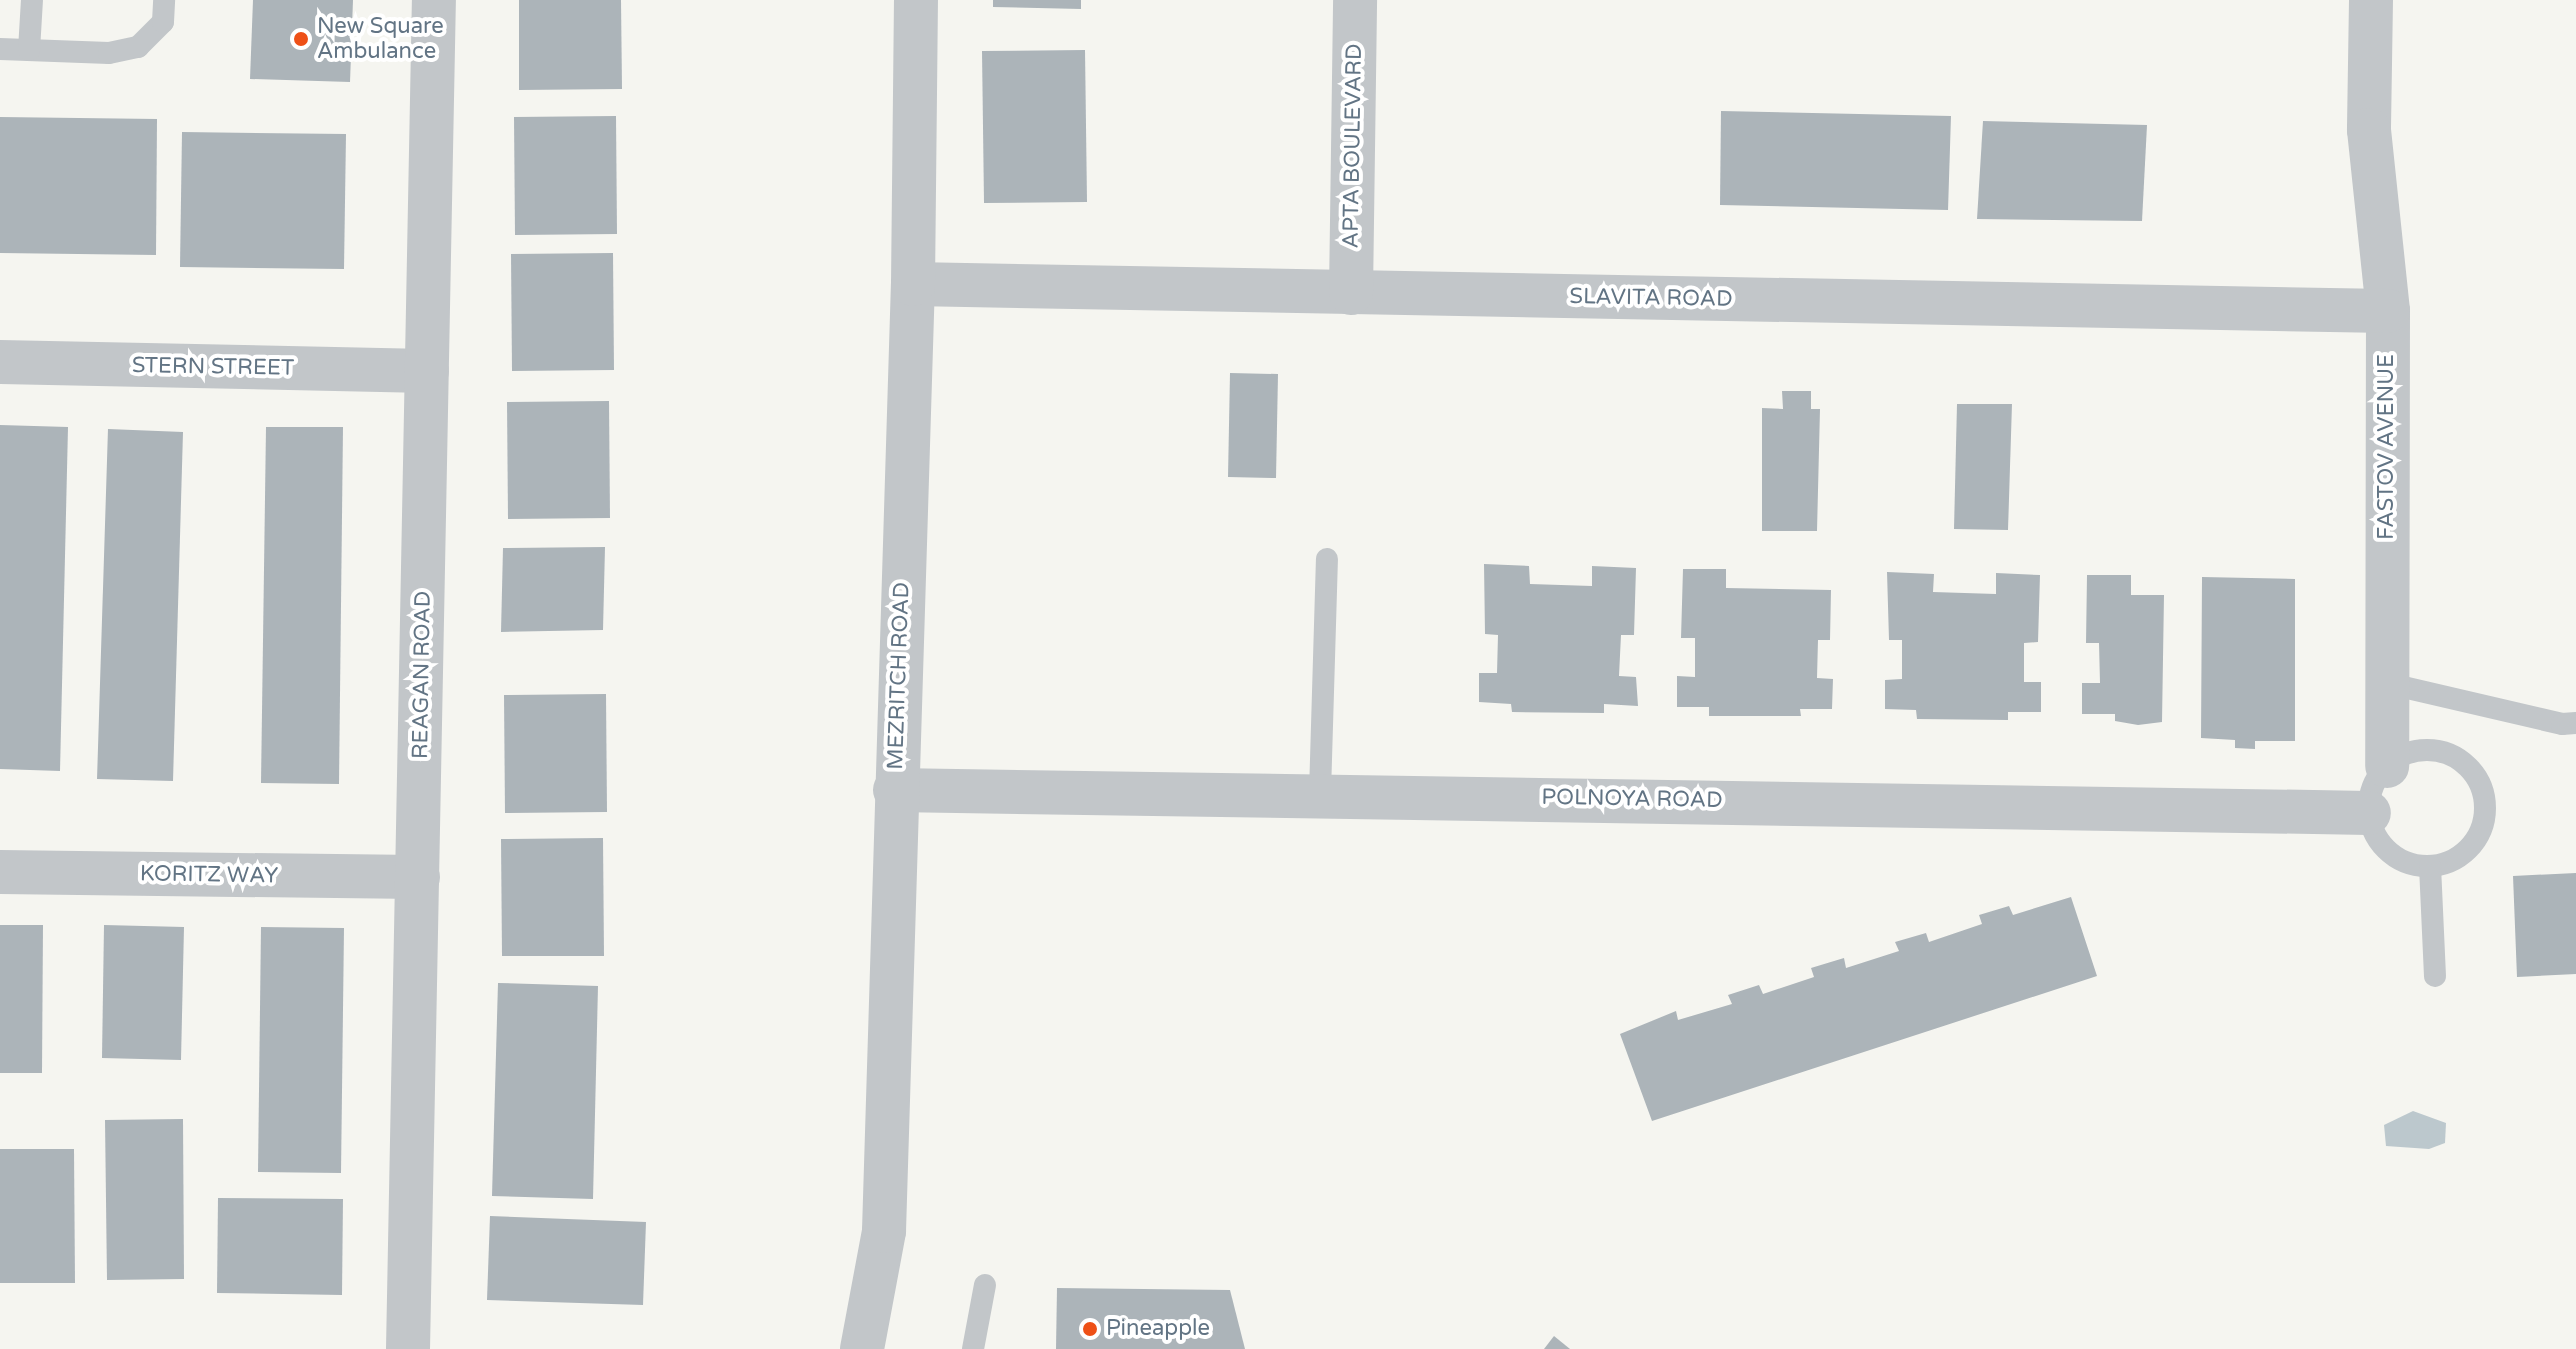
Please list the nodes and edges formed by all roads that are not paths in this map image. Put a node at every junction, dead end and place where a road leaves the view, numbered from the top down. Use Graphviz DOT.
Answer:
graph roads {
  1 [pos="32,0"];
  2 [pos="164,0"];
  3 [pos="434,0"];
  4 [pos="916,0"];
  5 [pos="1355,0"];
  6 [pos="2371,0"];
  7 [pos="0,49"];
  8 [pos="29,50"];
  9 [pos="913,284"];
  10 [pos="1351,293"];
  11 [pos="2388,311"];
  12 [pos="0,362"];
  13 [pos="427,371"];
  14 [pos="1327,559"];
  15 [pos="2386,683"];
  16 [pos="2576,723"];
  17 [pos="2387,766"];
  18 [pos="895,790"];
  19 [pos="1320,793"];
  20 [pos="2369,813"];
  21 [pos="2430,866"];
  22 [pos="0,872"];
  23 [pos="418,877"];
  24 [pos="2435,976"];
  25 [pos="985,1285"];
  26 [pos="408,1349"];
  27 [pos="862,1349"];
  28 [pos="973,1349"];
  1 -- 8 [label="lane"];
  2 -- 8 [label="lane"];
  3 -- 13 [label="street, REAGAN ROAD"];
  4 -- 9 [label="street, MEZRITCH ROAD"];
  5 -- 10 [label="street, APTA BOULEVARD"];
  6 -- 11 [label="street, FASTOV AVENUE"];
  7 -- 8 [label="lane"];
  9 -- 10 [label="street, SLAVITA ROAD"];
  9 -- 18 [label="street, MEZRITCH ROAD"];
  10 -- 11 [label="street, SLAVITA ROAD"];
  11 -- 15 [label="street, FASTOV AVENUE"];
  12 -- 13 [label="street, STERN STREET"];
  13 -- 23 [label="street, REAGAN ROAD"];
  14 -- 19 [label="lane"];
  15 -- 16 [label="lane"];
  15 -- 17 [label="street, FASTOV AVENUE"];
  17 -- 20 [label="lane"];
  17 -- 21 [label="lane"];
  18 -- 19 [label="street, POLNOYA ROAD"];
  18 -- 27 [label="street, MEZRITCH ROAD"];
  19 -- 20 [label="street, POLNOYA ROAD"];
  20 -- 21 [label="lane"];
  21 -- 24 [label="lane"];
  22 -- 23 [label="street, KORITZ WAY"];
  23 -- 26 [label="street, REAGAN ROAD"];
  25 -- 28 [label="lane"];
}
